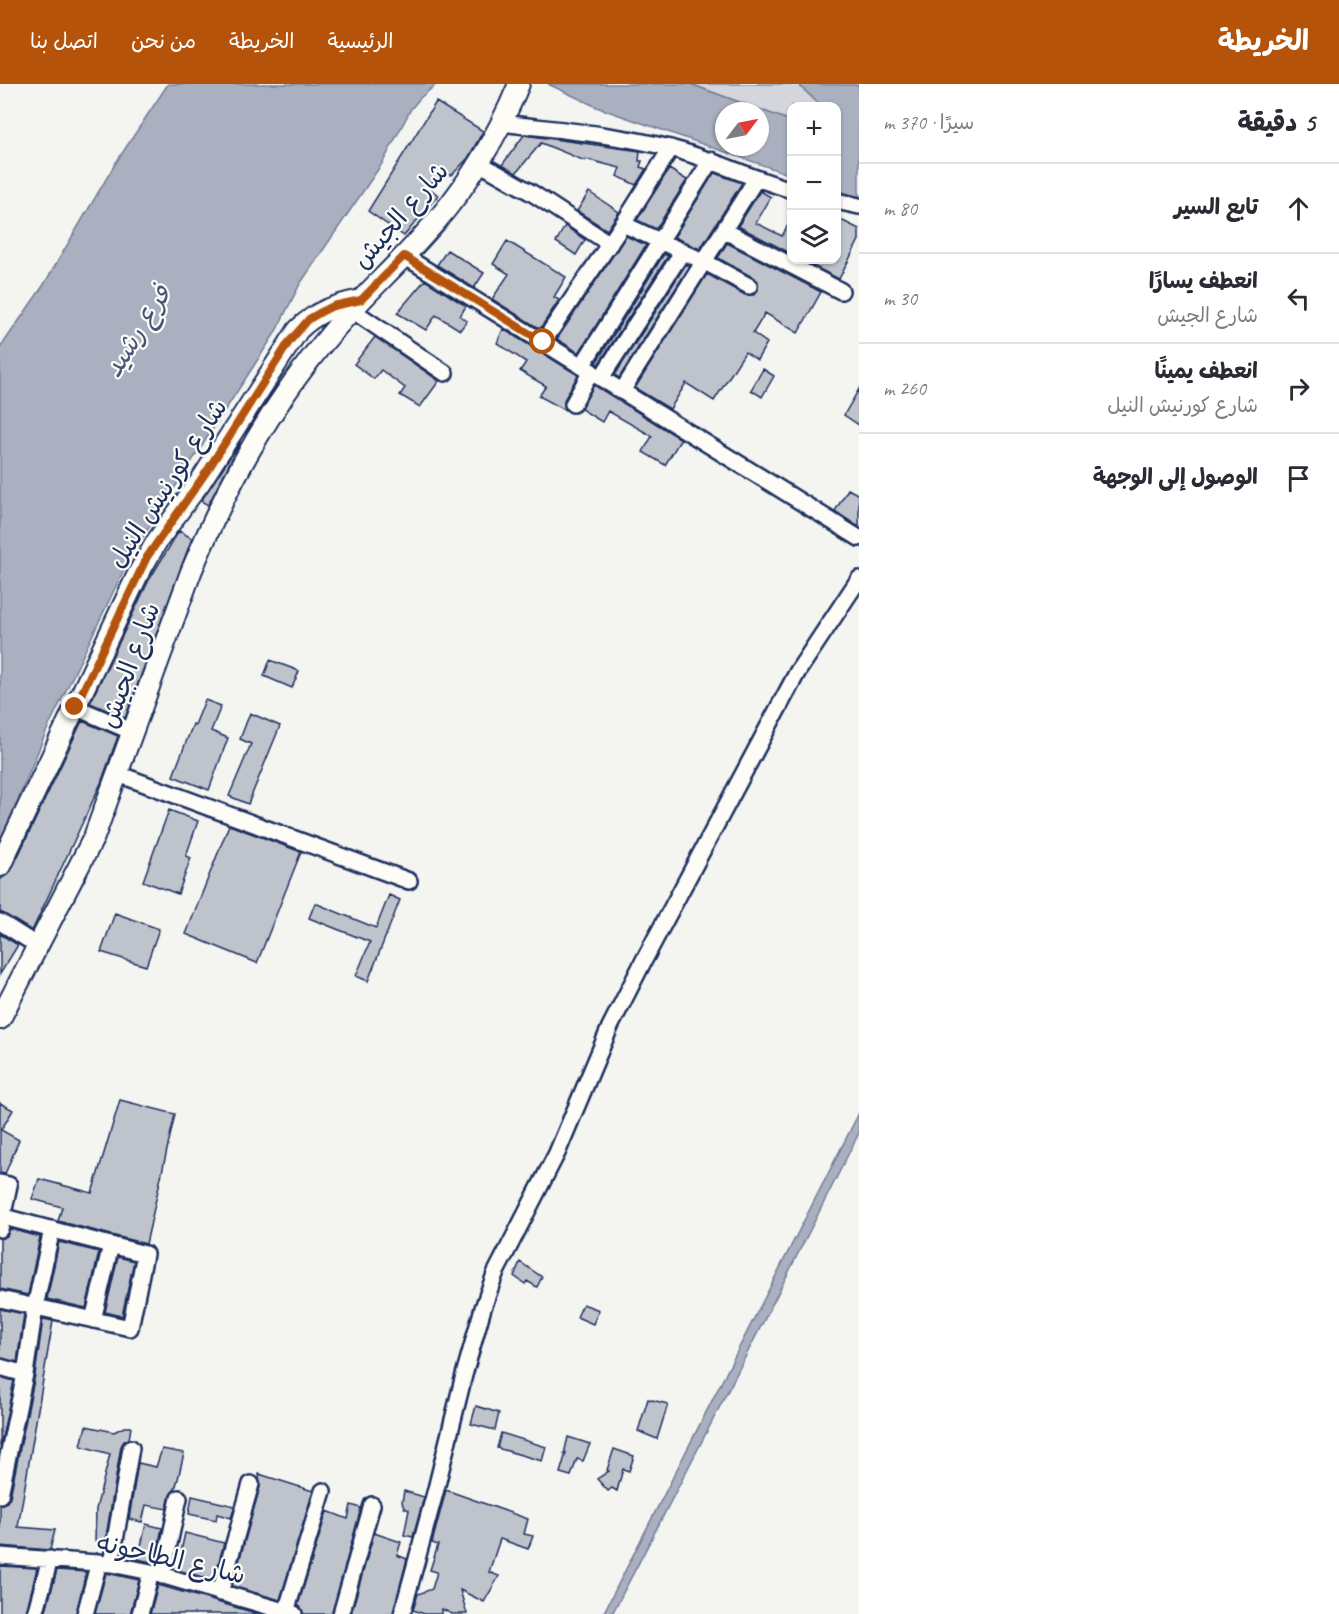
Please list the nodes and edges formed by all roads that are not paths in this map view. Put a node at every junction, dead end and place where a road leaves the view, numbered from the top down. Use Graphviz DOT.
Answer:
graph roads {
  1 [pos="519,84"];
  2 [pos="502,123"];
  3 [pos="671,148"];
  4 [pos="711,160"];
  5 [pos="479,162"];
  6 [pos="756,179"];
  7 [pos="787,188"];
  8 [pos="841,204"];
  9 [pos="859,206"];
  10 [pos="623,224"];
  11 [pos="725,231"];
  12 [pos="662,242"];
  13 [pos="610,244"];
  14 [pos="683,251"];
  15 [pos="404,256"];
  16 [pos="705,262"];
  17 [pos="805,265"];
  18 [pos="749,286"];
  19 [pos="841,291"];
  20 [pos="357,305"];
  21 [pos="543,342"];
  22 [pos="592,372"];
  23 [pos="445,374"];
  24 [pos="622,391"];
  25 [pos="573,404"];
  26 [pos="859,538"];
  27 [pos="859,579"];
  28 [pos="853,602"];
  29 [pos="75,707"];
  30 [pos="133,732"];
  31 [pos="118,774"];
  32 [pos="0,866"];
  33 [pos="409,881"];
  34 [pos="0,922"];
  35 [pos="38,946"];
  36 [pos="0,1019"];
  37 [pos="5,1184"];
  38 [pos="1,1220"];
  39 [pos="52,1229"];
  40 [pos="111,1245"];
  41 [pos="0,1299"];
  42 [pos="35,1307"];
  43 [pos="93,1320"];
  44 [pos="0,1367"];
  45 [pos="25,1374"];
  46 [pos="130,1448"];
  47 [pos="251,1484"];
  48 [pos="322,1491"];
  49 [pos="0,1495"];
  50 [pos="179,1498"];
  51 [pos="372,1505"];
  52 [pos="0,1556"];
  53 [pos="50,1559"];
  54 [pos="105,1563"];
  55 [pos="157,1574"];
  56 [pos="220,1593"];
  57 [pos="290,1613"];
  58 [pos="35,1614"];
  59 [pos="85,1614"];
  60 [pos="140,1614"];
  61 [pos="341,1614"];
  62 [pos="402,1614"];
  1 -- 2 [label="main road, شارع الجيش"];
  2 -- 3 [label="street"];
  2 -- 5 [label="main road, شارع الجيش"];
  3 -- 4 [label="street"];
  3 -- 10 [label="street"];
  4 -- 6 [label="street"];
  4 -- 12 [label="street"];
  5 -- 13 [label="street"];
  5 -- 15 [label="main road, شارع الجيش"];
  6 -- 7 [label="street"];
  6 -- 11 [label="street"];
  8 -- 9 [label="street"];
  10 -- 12 [label="street"];
  10 -- 13 [label="street"];
  11 -- 16 [label="street"];
  11 -- 17 [label="street"];
  12 -- 14 [label="street"];
  12 -- 22 [label="street"];
  13 -- 21 [label="street"];
  14 -- 16 [label="street"];
  14 -- 22 [label="street"];
  15 -- 20 [label="main road, شارع الجيش"];
  15 -- 21 [label="street"];
  16 -- 18 [label="street"];
  16 -- 24 [label="street"];
  17 -- 19 [label="street"];
  20 -- 23 [label="street"];
  20 -- 29 [label="main road, شارع كورنيش النيل"];
  20 -- 30 [label="main road, شارع الجيش"];
  21 -- 22 [label="street"];
  22 -- 24 [label="street"];
  22 -- 25 [label="street"];
  24 -- 26 [label="street"];
  27 -- 28 [label="street"];
  28 -- 62 [label="street"];
  29 -- 30 [label="street"];
  29 -- 32 [label="main road, شارع كورنيش النيل"];
  30 -- 31 [label="main road, شارع الجيش"];
  31 -- 33 [label="street"];
  31 -- 35 [label="main road, شارع الجيش"];
  34 -- 35 [label="street"];
  35 -- 36 [label="main road, شارع الجيش"];
  37 -- 38 [label="street"];
  38 -- 39 [label="street"];
  39 -- 40 [label="street"];
  39 -- 42 [label="street"];
  40 -- 43 [label="street"];
  40 -- 43 [label="street"];
  41 -- 42 [label="street"];
  42 -- 43 [label="street"];
  42 -- 45 [label="street"];
  44 -- 45 [label="street"];
  45 -- 49 [label="street"];
  46 -- 54 [label="street"];
  47 -- 56 [label="street"];
  48 -- 57 [label="street"];
  50 -- 55 [label="street"];
  51 -- 61 [label="street"];
  52 -- 53 [label="street, شارع الطاحونه"];
  53 -- 54 [label="street, شارع الطاحونه"];
  53 -- 58 [label="street"];
  54 -- 55 [label="street, شارع الطاحونه"];
  54 -- 59 [label="street"];
  55 -- 56 [label="street, شارع الطاحونه"];
  55 -- 60 [label="street"];
  56 -- 57 [label="street, شارع الطاحونه"];
}
